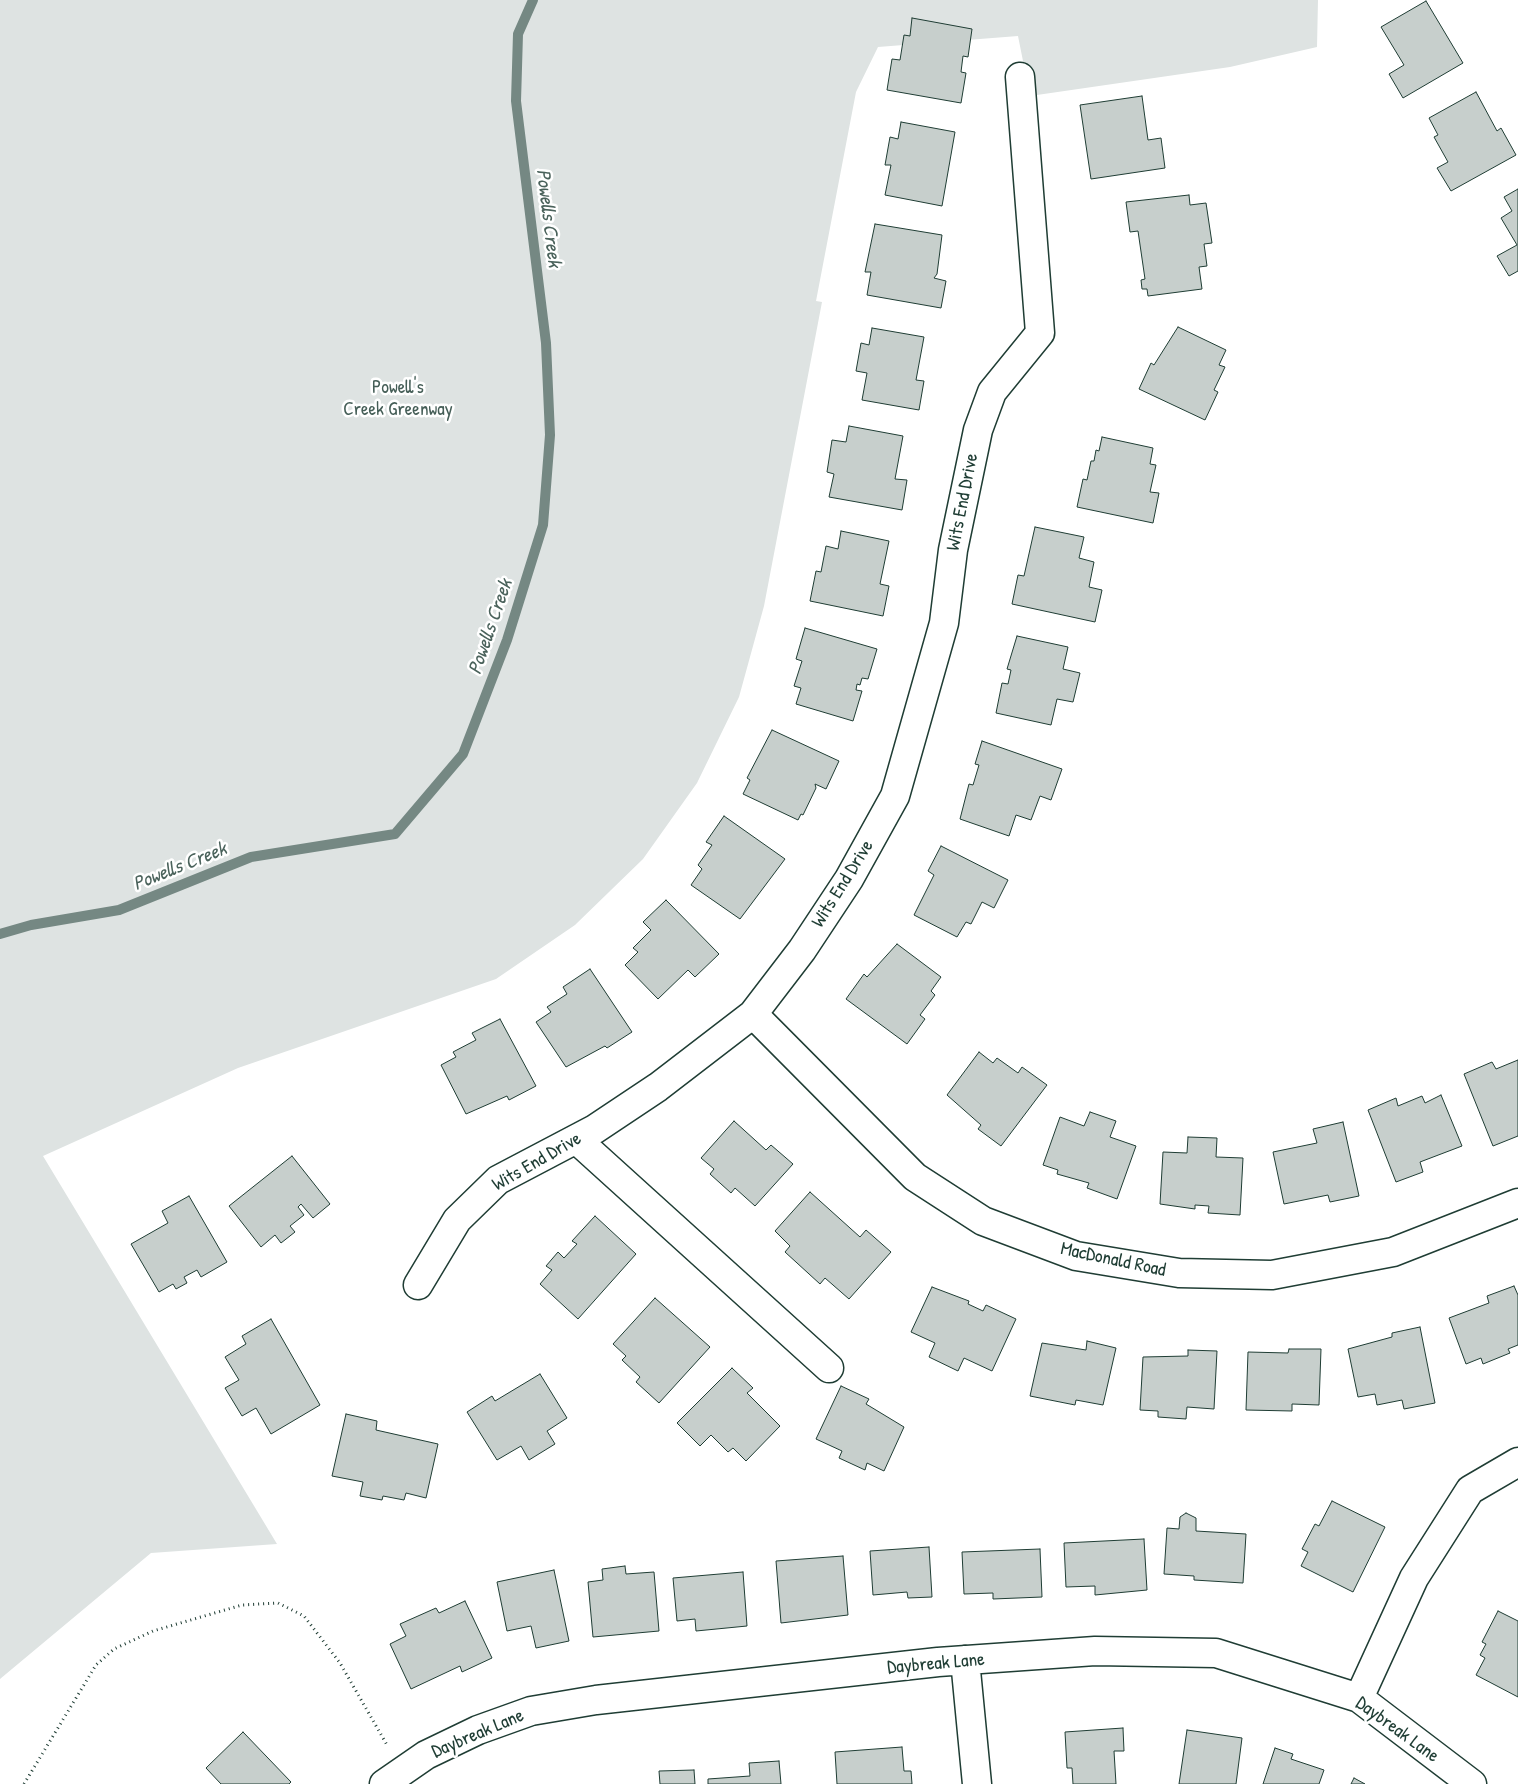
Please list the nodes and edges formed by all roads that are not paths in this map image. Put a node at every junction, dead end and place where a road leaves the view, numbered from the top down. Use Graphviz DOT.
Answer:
graph roads {
  1 [pos="1020,77"];
  2 [pos="752,1014"];
  3 [pos="576,1139"];
  4 [pos="1518,1203"];
  5 [pos="418,1284"];
  6 [pos="829,1368"];
  7 [pos="1518,1462"];
  8 [pos="965,1660"];
  9 [pos="1359,1698"];
  10 [pos="393,1778"];
  11 [pos="977,1784"];
  12 [pos="1472,1784"];
  1 -- 2 [label="street, Wits End Drive"];
  2 -- 3 [label="street, Wits End Drive"];
  2 -- 4 [label="street, MacDonald Road"];
  3 -- 5 [label="street, Wits End Drive"];
  3 -- 6 [label="street"];
  7 -- 9 [label="street"];
  8 -- 9 [label="street, Daybreak Lane"];
  8 -- 10 [label="street, Daybreak Lane"];
  8 -- 11 [label="street"];
  9 -- 12 [label="street, Daybreak Lane"];
}
